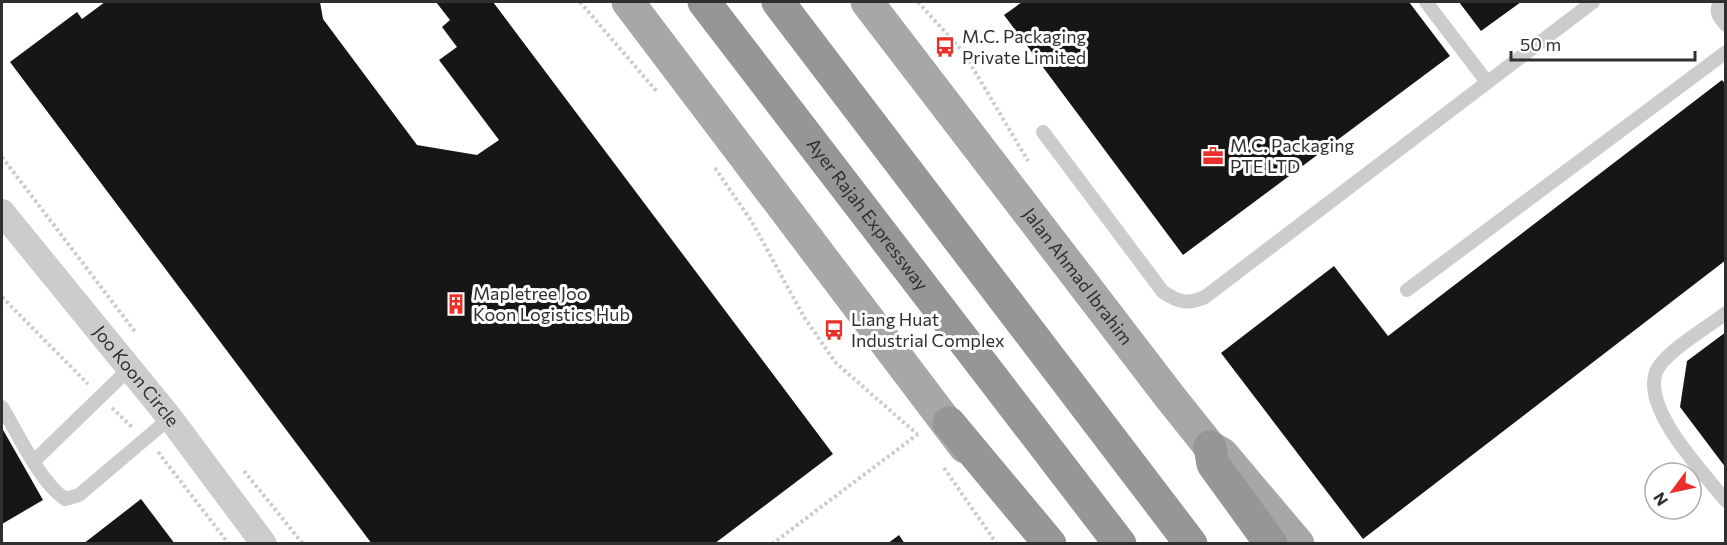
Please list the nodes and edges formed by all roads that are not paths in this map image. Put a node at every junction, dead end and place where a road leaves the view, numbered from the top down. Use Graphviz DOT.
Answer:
graph roads {
  1 [pos="628,2"];
  2 [pos="704,2"];
  3 [pos="778,2"];
  4 [pos="867,2"];
  5 [pos="1426,2"];
  6 [pos="1593,2"];
  7 [pos="1721,2"];
  8 [pos="1725,25"];
  9 [pos="1725,52"];
  10 [pos="1487,82"];
  11 [pos="1043,132"];
  12 [pos="2,212"];
  13 [pos="1407,290"];
  14 [pos="1725,313"];
  15 [pos="129,369"];
  16 [pos="2,408"];
  17 [pos="170,418"];
  18 [pos="937,433"];
  19 [pos="1210,447"];
  20 [pos="34,460"];
  21 [pos="1725,501"];
  22 [pos="264,543"];
  23 [pos="1029,543"];
  24 [pos="1050,543"];
  25 [pos="1120,543"];
  26 [pos="1191,543"];
  27 [pos="1271,543"];
  28 [pos="1298,543"];
  1 -- 18 [label="main road"];
  2 -- 25 [label="highway, Ayer Rajah Expressway"];
  3 -- 26 [label="highway"];
  4 -- 19 [label="main road, Jalan Ahmad Ibrahim"];
  5 -- 10 [label="lane"];
  6 -- 10 [label="lane"];
  7 -- 8 [label="lane"];
  9 -- 13 [label="lane"];
  10 -- 11 [label="lane"];
  12 -- 15 [label="street, Joo Koon Circle"];
  14 -- 21 [label="lane"];
  15 -- 17 [label="street, Joo Koon Circle"];
  15 -- 20 [label="lane"];
  16 -- 20 [label="lane"];
  17 -- 20 [label="lane"];
  17 -- 22 [label="street, Joo Koon Circle"];
  18 -- 23 [label="main road"];
  18 -- 24 [label="highway"];
  19 -- 27 [label="highway"];
  19 -- 28 [label="main road, Jalan Ahmad Ibrahim"];
}
